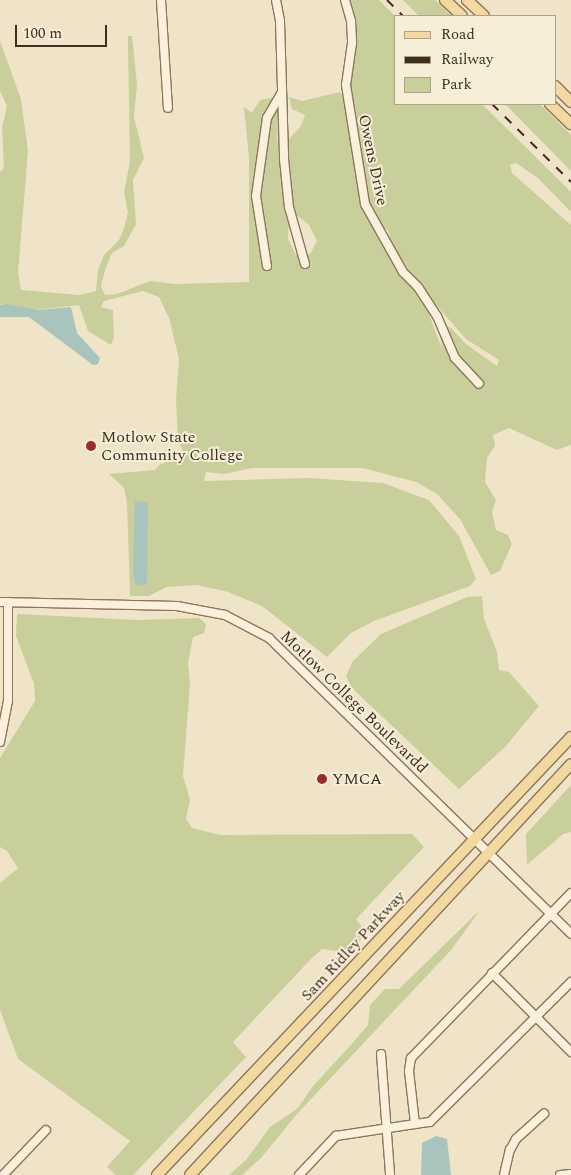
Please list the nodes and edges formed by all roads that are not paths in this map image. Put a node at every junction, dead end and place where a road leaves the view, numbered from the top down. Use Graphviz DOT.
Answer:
graph roads {
  1 [pos="161,0"];
  2 [pos="276,0"];
  3 [pos="345,0"];
  4 [pos="445,0"];
  5 [pos="468,0"];
  6 [pos="461,15"];
  7 [pos="483,15"];
  8 [pos="556,87"];
  9 [pos="282,91"];
  10 [pos="571,102"];
  11 [pos="551,105"];
  12 [pos="168,108"];
  13 [pos="571,124"];
  14 [pos="305,264"];
  15 [pos="267,266"];
  16 [pos="479,384"];
  17 [pos="4,602"];
  18 [pos="571,738"];
  19 [pos="0,742"];
  20 [pos="571,764"];
  21 [pos="476,839"];
  22 [pos="489,852"];
  23 [pos="571,893"];
  24 [pos="550,914"];
  25 [pos="571,934"];
  26 [pos="492,973"];
  27 [pos="571,982"];
  28 [pos="535,1017"];
  29 [pos="571,1052"];
  30 [pos="381,1054"];
  31 [pos="544,1114"];
  32 [pos="414,1124"];
  33 [pos="388,1127"];
  34 [pos="46,1130"];
  35 [pos="571,1174"];
  36 [pos="3,1175"];
  37 [pos="157,1175"];
  38 [pos="190,1175"];
  39 [pos="299,1175"];
  40 [pos="390,1175"];
  41 [pos="504,1175"];
  42 [pos="560,1175"];
  1 -- 12 [label="street"];
  2 -- 9 [label="street"];
  3 -- 16 [label="street, Owens Drive"];
  4 -- 6 [label="main road"];
  5 -- 7 [label="main road"];
  8 -- 10 [label="main road"];
  9 -- 14 [label="street"];
  9 -- 15 [label="street"];
  11 -- 13 [label="main road"];
  17 -- 19 [label="street"];
  17 -- 21 [label="street, Motlow College Boulevardd"];
  18 -- 21 [label="main road, Sam Ridley Parkway"];
  20 -- 22 [label="main road"];
  21 -- 22 [label="street, Motlow College Boulevardd"];
  21 -- 37 [label="main road, Sam Ridley Parkway"];
  22 -- 24 [label="street, Motlow College Boulevardd"];
  22 -- 38 [label="main road"];
  23 -- 24 [label="street"];
  24 -- 25 [label="street, Motlow College Boulevardd"];
  24 -- 26 [label="street"];
  26 -- 28 [label="street"];
  26 -- 32 [label="street"];
  27 -- 28 [label="street"];
  28 -- 29 [label="street"];
  28 -- 32 [label="street"];
  30 -- 33 [label="street"];
  31 -- 41 [label="street"];
  32 -- 33 [label="street"];
  33 -- 39 [label="street"];
  33 -- 40 [label="street"];
  34 -- 36 [label="street"];
  35 -- 42 [label="street"];
}
